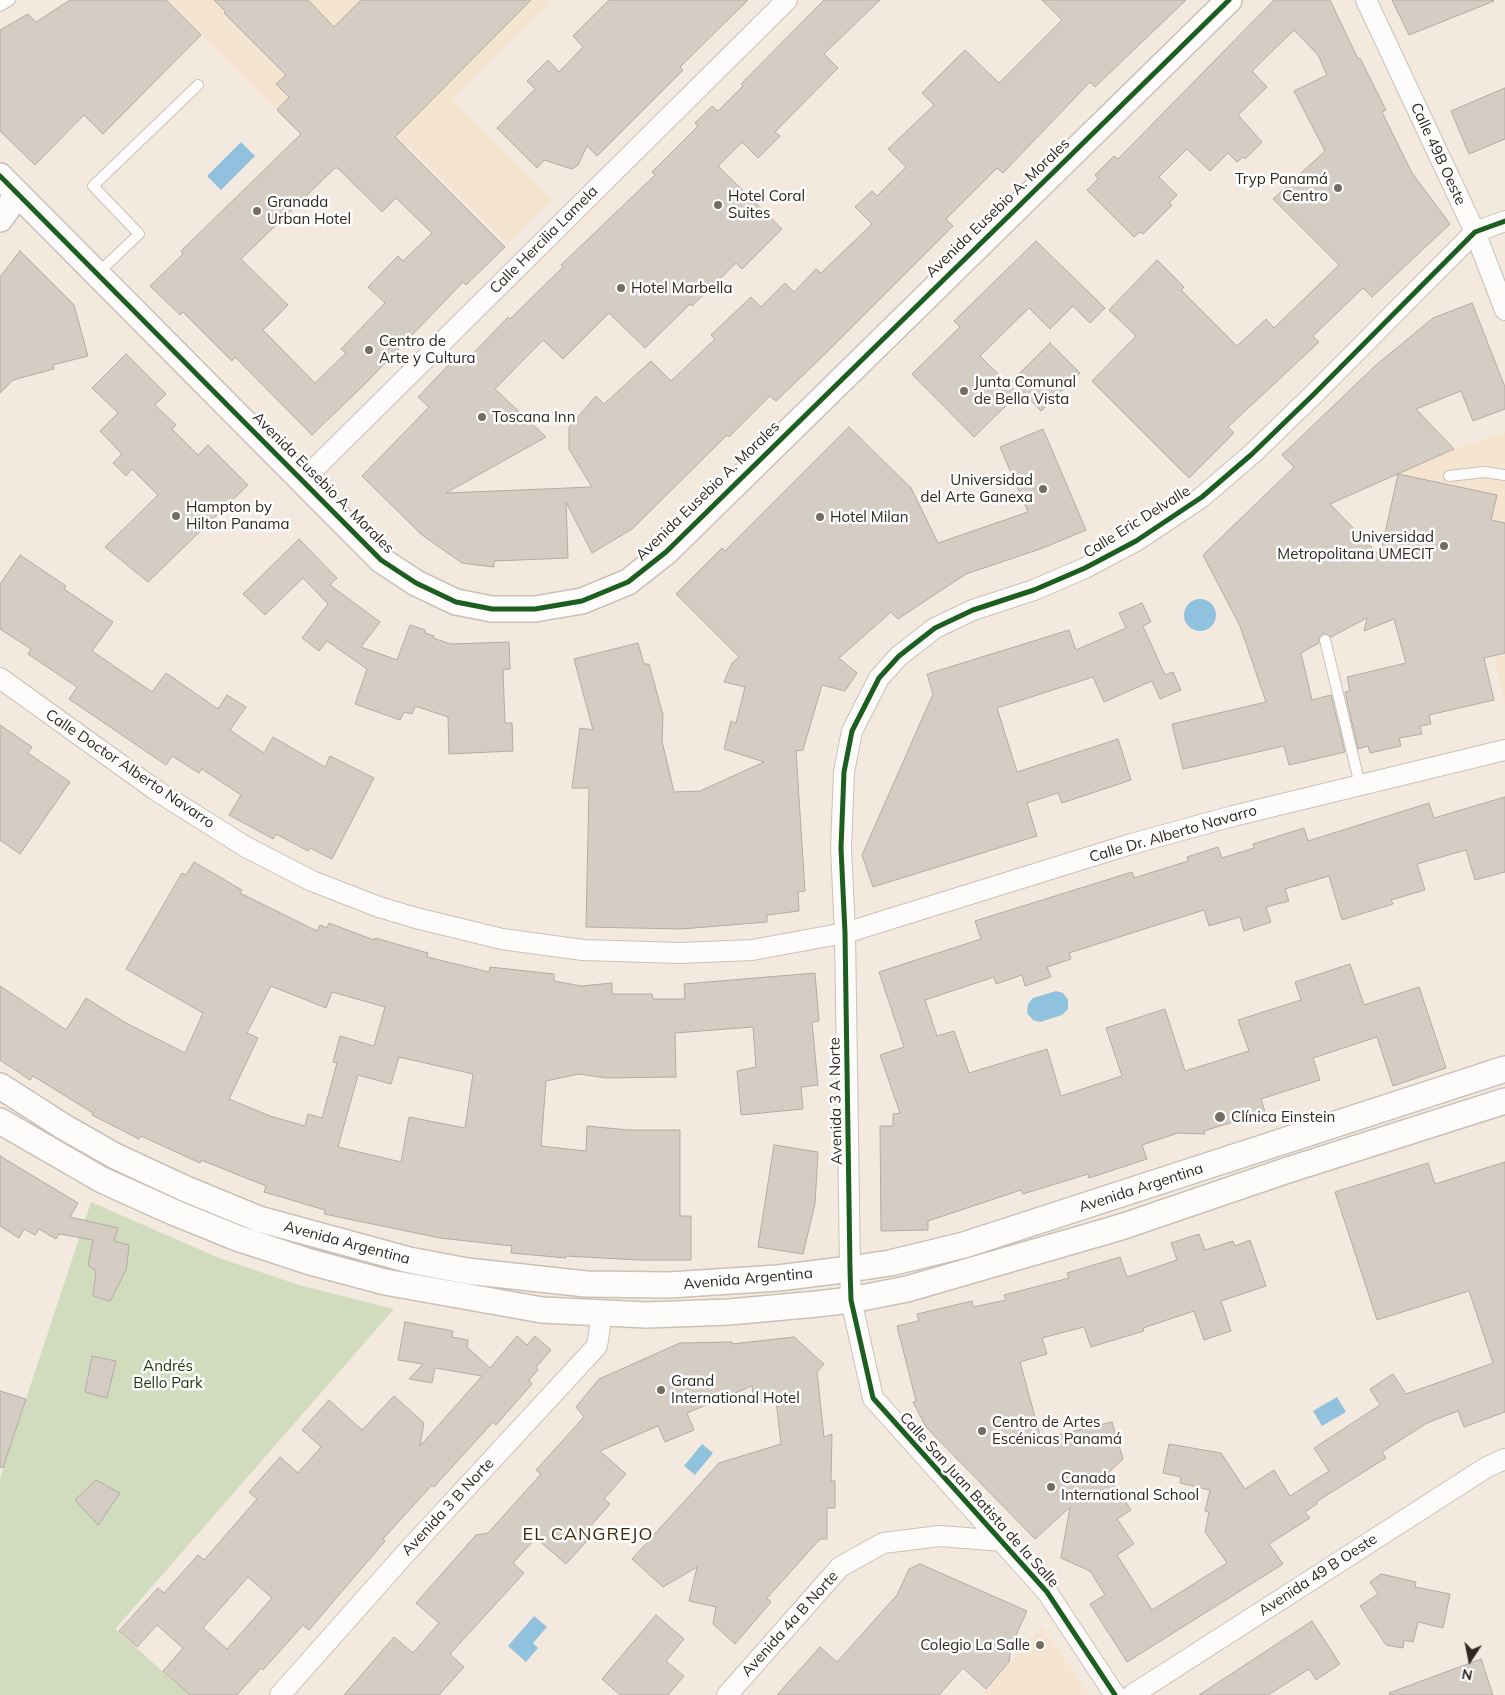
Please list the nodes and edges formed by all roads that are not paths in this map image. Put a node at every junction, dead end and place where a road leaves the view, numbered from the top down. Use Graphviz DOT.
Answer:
graph roads {
  1 [pos="10,0"];
  2 [pos="787,0"];
  3 [pos="1229,0"];
  4 [pos="1366,0"];
  5 [pos="0,6"];
  6 [pos="198,85"];
  7 [pos="0,176"];
  8 [pos="18,194"];
  9 [pos="0,219"];
  10 [pos="1505,221"];
  11 [pos="1475,232"];
  12 [pos="98,273"];
  13 [pos="1505,310"];
  14 [pos="1505,475"];
  15 [pos="1449,476"];
  16 [pos="302,481"];
  17 [pos="1325,640"];
  18 [pos="0,678"];
  19 [pos="1505,750"];
  20 [pos="1360,785"];
  21 [pos="845,933"];
  22 [pos="1505,1069"];
  23 [pos="0,1086"];
  24 [pos="1505,1101"];
  25 [pos="0,1121"];
  26 [pos="1279,1142"];
  27 [pos="1241,1155"];
  28 [pos="1288,1170"];
  29 [pos="1244,1184"];
  30 [pos="850,1269"];
  31 [pos="628,1285"];
  32 [pos="851,1300"];
  33 [pos="602,1314"];
  34 [pos="627,1315"];
  35 [pos="872,1398"];
  36 [pos="1505,1459"];
  37 [pos="967,1502"];
  38 [pos="944,1536"];
  39 [pos="1003,1541"];
  40 [pos="280,1695"];
  41 [pos="727,1695"];
  42 [pos="1115,1695"];
  43 [pos="1132,1695"];
  1 -- 5 [label="lane"];
  2 -- 16 [label="street, Calle Hercilia Lamela"];
  3 -- 16 [label="street, Avenida Eusebio A. Morales"];
  4 -- 11 [label="street, Calle 49B Oeste"];
  6 -- 12 [label="lane"];
  7 -- 8 [label="street, Avenida Eusebio A. Morales"];
  8 -- 9 [label="street"];
  8 -- 12 [label="street, Avenida Eusebio A. Morales"];
  10 -- 11 [label="street"];
  11 -- 13 [label="street, Calle 49B Oeste"];
  11 -- 21 [label="street, Calle Eric Delvalle"];
  12 -- 16 [label="street, Avenida Eusebio A. Morales"];
  14 -- 15 [label="lane"];
  17 -- 20 [label="lane"];
  18 -- 21 [label="street, Calle Doctor Alberto Navarro"];
  19 -- 20 [label="street, Calle Dr. Alberto Navarro"];
  20 -- 21 [label="street, Calle Dr. Alberto Navarro"];
  21 -- 30 [label="street, Avenida 3 A Norte"];
  22 -- 26 [label="street, Avenida Argentina"];
  23 -- 31 [label="street, Avenida Argentina"];
  24 -- 28 [label="street, Avenida Argentina"];
  25 -- 33 [label="street, Avenida Argentina"];
  26 -- 27 [label="street, Avenida Argentina"];
  26 -- 28 [label="street"];
  27 -- 29 [label="street"];
  27 -- 30 [label="street, Avenida Argentina"];
  28 -- 29 [label="street, Avenida Argentina"];
  29 -- 32 [label="street, Avenida Argentina"];
  30 -- 31 [label="street, Avenida Argentina"];
  30 -- 32 [label="street, Avenida 3 A Norte"];
  31 -- 34 [label="street"];
  32 -- 34 [label="street, Avenida Argentina"];
  32 -- 35 [label="street, Avenida 3 A Norte"];
  33 -- 34 [label="street, Avenida Argentina"];
  33 -- 40 [label="street, Avenida 3 B Norte"];
  35 -- 37 [label="street, Calle San Juan Batista de la Salle"];
  36 -- 43 [label="street, Avenida 49 B Oeste"];
  37 -- 38 [label="street"];
  37 -- 39 [label="street, Calle San Juan Batista de la Salle"];
  38 -- 39 [label="street, Avenida 4a B Norte"];
  38 -- 41 [label="street, Avenida 4a B Norte"];
  39 -- 42 [label="street, Calle San Juan Batista de la Salle"];
}
